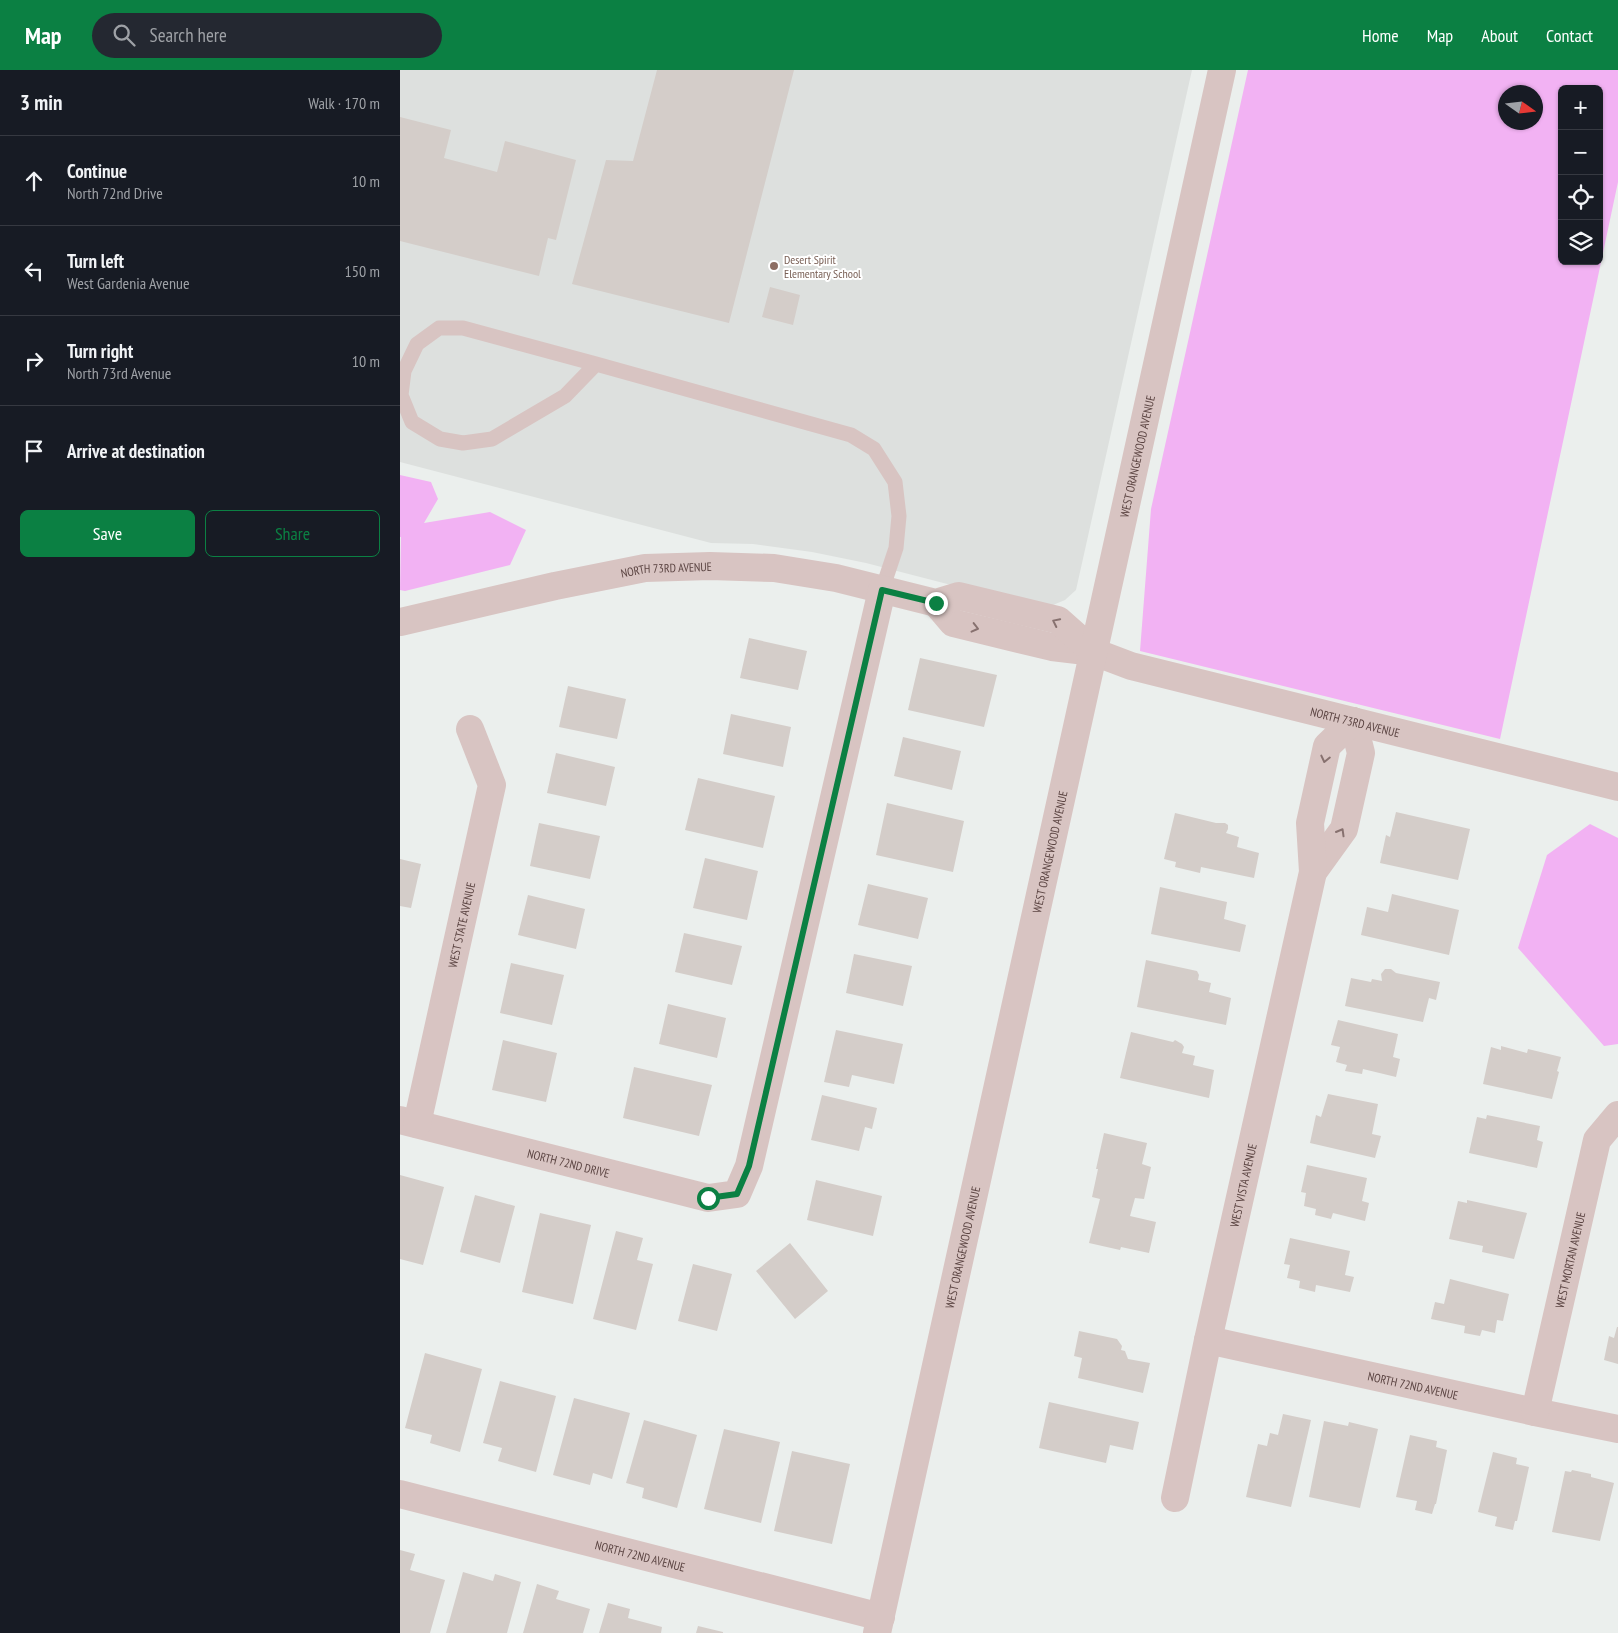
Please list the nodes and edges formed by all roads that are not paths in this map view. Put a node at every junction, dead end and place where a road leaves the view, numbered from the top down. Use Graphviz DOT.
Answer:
graph roads {
  1 [pos="1222,70"];
  2 [pos="596,364"];
  3 [pos="882,590"];
  4 [pos="400,622"];
  5 [pos="1094,652"];
  6 [pos="1353,721"];
  7 [pos="470,729"];
  8 [pos="1618,787"];
  9 [pos="1618,1115"];
  10 [pos="409,1122"];
  11 [pos="1208,1340"];
  12 [pos="1535,1412"];
  13 [pos="1618,1428"];
  14 [pos="400,1494"];
  15 [pos="1175,1498"];
  16 [pos="879,1625"];
  1 -- 5 [label="street, WEST ORANGEWOOD AVENUE"];
  2 -- 2 [label="lane"];
  2 -- 3 [label="lane"];
  3 -- 4 [label="street, NORTH 73RD AVENUE"];
  3 -- 5 [label="street, NORTH 73RD AVENUE"];
  3 -- 10 [label="street, NORTH 72ND DRIVE"];
  5 -- 6 [label="street, NORTH 73RD AVENUE"];
  5 -- 16 [label="street, WEST ORANGEWOOD AVENUE"];
  6 -- 8 [label="street, NORTH 73RD AVENUE"];
  6 -- 11 [label="street, WEST VISTA AVENUE"];
  7 -- 10 [label="street, WEST STATE AVENUE"];
  9 -- 12 [label="street, WEST MORTAN AVENUE"];
  11 -- 12 [label="street, NORTH 72ND AVENUE"];
  11 -- 15 [label="street, WEST VISTA AVENUE"];
  12 -- 13 [label="street, NORTH 72ND AVENUE"];
  14 -- 16 [label="street, NORTH 72ND AVENUE"];
}
